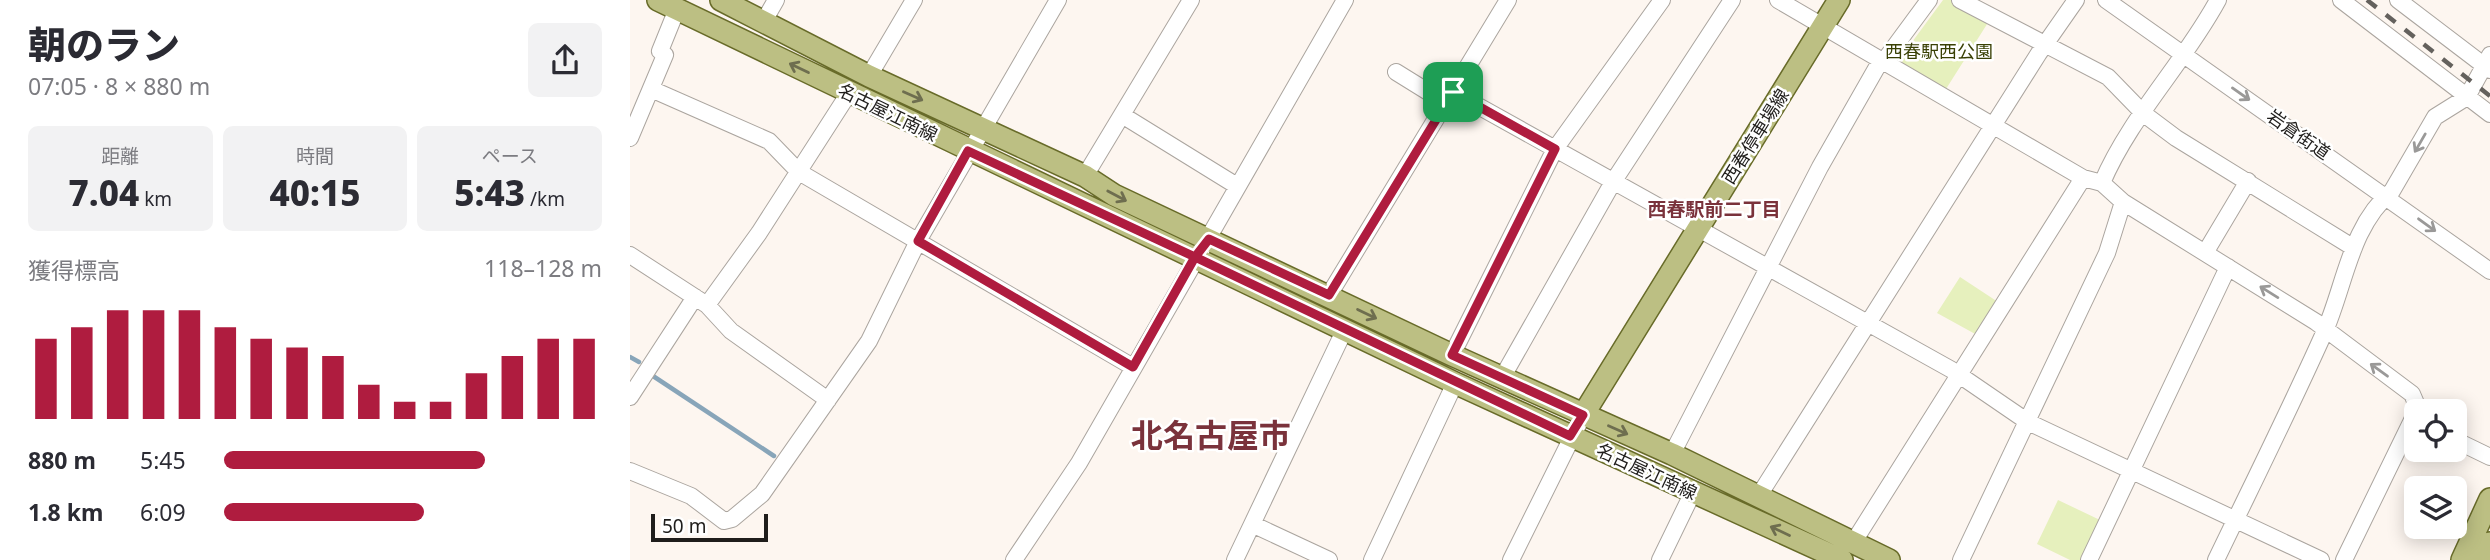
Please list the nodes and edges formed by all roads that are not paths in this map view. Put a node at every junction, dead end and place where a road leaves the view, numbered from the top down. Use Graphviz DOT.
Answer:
graph roads {
  1 [pos="721,0"];
  2 [pos="776,0"];
  3 [pos="914,0"];
  4 [pos="1058,0"];
  5 [pos="1191,0"];
  6 [pos="1345,0"];
  7 [pos="1508,0"];
  8 [pos="1662,0"];
  9 [pos="1732,0"];
  10 [pos="1778,0"];
  11 [pos="1839,0"];
  12 [pos="1929,0"];
  13 [pos="1960,0"];
  14 [pos="2076,0"];
  15 [pos="2106,0"];
  16 [pos="2218,0"];
  17 [pos="2341,0"];
  18 [pos="2398,0"];
  19 [pos="667,5"];
  20 [pos="2418,6"];
  21 [pos="764,21"];
  22 [pos="1823,26"];
  23 [pos="2048,44"];
  24 [pos="2185,54"];
  25 [pos="1883,61"];
  26 [pos="2489,64"];
  27 [pos="1396,72"];
  28 [pos="869,76"];
  29 [pos="651,89"];
  30 [pos="849,93"];
  31 [pos="1449,97"];
  32 [pos="2468,97"];
  33 [pos="2144,114"];
  34 [pos="2490,114"];
  35 [pos="1122,115"];
  36 [pos="1994,125"];
  37 [pos="982,127"];
  38 [pos="630,138"];
  39 [pos="1555,149"];
  40 [pos="968,151"];
  41 [pos="799,172"];
  42 [pos="1085,176"];
  43 [pos="2084,178"];
  44 [pos="2248,181"];
  45 [pos="1613,182"];
  46 [pos="2102,183"];
  47 [pos="1237,186"];
  48 [pos="2387,196"];
  49 [pos="2123,202"];
  50 [pos="1698,227"];
  51 [pos="1209,239"];
  52 [pos="918,241"];
  53 [pos="2354,248"];
  54 [pos="2205,253"];
  55 [pos="630,256"];
  56 [pos="1195,257"];
  57 [pos="1768,267"];
  58 [pos="2228,267"];
  59 [pos="2490,271"];
  60 [pos="1329,295"];
  61 [pos="701,301"];
  62 [pos="1869,324"];
  63 [pos="1346,329"];
  64 [pos="2326,330"];
  65 [pos="1452,355"];
  66 [pos="1133,367"];
  67 [pos="1958,375"];
  68 [pos="1502,378"];
  69 [pos="1455,383"];
  70 [pos="630,397"];
  71 [pos="2414,399"];
  72 [pos="828,400"];
  73 [pos="1583,415"];
  74 [pos="2028,422"];
  75 [pos="1570,436"];
  76 [pos="2404,441"];
  77 [pos="2467,446"];
  78 [pos="1672,454"];
  79 [pos="2490,457"];
  80 [pos="630,471"];
  81 [pos="2131,471"];
  82 [pos="1693,492"];
  83 [pos="1758,497"];
  84 [pos="2490,499"];
  85 [pos="2236,519"];
  86 [pos="1254,525"];
  87 [pos="2490,543"];
  88 [pos="1848,552"];
  89 [pos="1813,554"];
  90 [pos="1014,560"];
  91 [pos="1235,560"];
  92 [pos="1329,560"];
  93 [pos="1372,560"];
  94 [pos="1511,560"];
  95 [pos="1660,560"];
  96 [pos="1889,560"];
  97 [pos="1961,560"];
  98 [pos="2089,560"];
  99 [pos="2216,560"];
  100 [pos="2321,560"];
  101 [pos="2344,560"];
  102 [pos="2462,560"];
  103 [pos="2482,560"];
  1 -- 21 [label="main road, 名古屋江南線"];
  2 -- 21 [label="street"];
  3 -- 28 [label="street"];
  4 -- 37 [label="street"];
  5 -- 35 [label="street"];
  6 -- 47 [label="street"];
  7 -- 31 [label="street"];
  8 -- 39 [label="street"];
  9 -- 45 [label="street"];
  10 -- 22 [label="street"];
  11 -- 22 [label="main road, 西春停車場線"];
  12 -- 25 [label="street"];
  13 -- 23 [label="street"];
  14 -- 23 [label="street"];
  15 -- 24 [label="street, 岩倉街道"];
  16 -- 24 [label="street"];
  17 -- 32 [label="street"];
  18 -- 20 [label="street"];
  19 -- 29 [label="street"];
  30 -- 19 [label="main road, 名古屋江南線, one-way"];
  20 -- 26 [label="street"];
  21 -- 28 [label="main road, 名古屋江南線"];
  22 -- 25 [label="street"];
  22 -- 50 [label="main road, 西春停車場線"];
  23 -- 33 [label="street"];
  23 -- 36 [label="street"];
  24 -- 33 [label="street"];
  24 -- 48 [label="street, 岩倉街道, one-way"];
  25 -- 36 [label="street"];
  25 -- 57 [label="street"];
  26 -- 32 [label="street"];
  27 -- 31 [label="street"];
  28 -- 37 [label="main road, 名古屋江南線, one-way"];
  29 -- 38 [label="street"];
  29 -- 41 [label="street"];
  30 -- 40 [label="main road, 名古屋江南線"];
  30 -- 41 [label="street"];
  31 -- 39 [label="street"];
  31 -- 60 [label="street"];
  32 -- 34 [label="street"];
  32 -- 48 [label="street, one-way"];
  33 -- 44 [label="street"];
  33 -- 46 [label="street"];
  35 -- 42 [label="street"];
  35 -- 47 [label="street"];
  36 -- 43 [label="street"];
  36 -- 62 [label="street"];
  37 -- 40 [label="street"];
  37 -- 42 [label="main road, 名古屋江南線"];
  39 -- 45 [label="street"];
  39 -- 65 [label="street"];
  40 -- 52 [label="street"];
  40 -- 56 [label="main road, 名古屋江南線"];
  41 -- 52 [label="street"];
  41 -- 61 [label="street"];
  42 -- 51 [label="main road, 名古屋江南線, one-way"];
  43 -- 46 [label="street"];
  43 -- 67 [label="street"];
  44 -- 53 [label="street"];
  44 -- 54 [label="street"];
  45 -- 50 [label="street"];
  45 -- 68 [label="street"];
  46 -- 49 [label="street"];
  47 -- 51 [label="street"];
  48 -- 53 [label="street"];
  48 -- 59 [label="street, 岩倉街道, one-way"];
  49 -- 54 [label="street"];
  49 -- 74 [label="street"];
  50 -- 57 [label="street"];
  50 -- 73 [label="main road, 西春停車場線"];
  51 -- 56 [label="street"];
  51 -- 60 [label="main road, 名古屋江南線"];
  52 -- 66 [label="street"];
  52 -- 72 [label="street"];
  53 -- 64 [label="street"];
  54 -- 58 [label="street"];
  55 -- 61 [label="street"];
  56 -- 63 [label="main road, 名古屋江南線"];
  56 -- 66 [label="street"];
  57 -- 62 [label="street"];
  57 -- 78 [label="street"];
  64 -- 58 [label="street, one-way"];
  58 -- 81 [label="street"];
  60 -- 65 [label="main road, 名古屋江南線, one-way"];
  61 -- 70 [label="street"];
  61 -- 72 [label="street"];
  62 -- 67 [label="street"];
  62 -- 83 [label="street"];
  63 -- 69 [label="main road, 名古屋江南線"];
  63 -- 86 [label="street"];
  71 -- 64 [label="street, one-way"];
  64 -- 85 [label="street"];
  65 -- 68 [label="main road, 名古屋江南線"];
  66 -- 90 [label="street"];
  67 -- 74 [label="street"];
  67 -- 88 [label="street"];
  68 -- 73 [label="main road, 名古屋江南線"];
  69 -- 75 [label="main road, 名古屋江南線"];
  69 -- 93 [label="street"];
  72 -- 80 [label="street"];
  73 -- 75 [label="street"];
  73 -- 78 [label="main road, 名古屋江南線, one-way"];
  74 -- 81 [label="street"];
  74 -- 97 [label="street"];
  75 -- 82 [label="main road, 名古屋江南線"];
  75 -- 94 [label="street"];
  76 -- 101 [label="street"];
  77 -- 79 [label="street"];
  78 -- 83 [label="main road, 名古屋江南線"];
  81 -- 85 [label="street"];
  81 -- 98 [label="street"];
  89 -- 82 [label="main road, 名古屋江南線, one-way"];
  82 -- 95 [label="street"];
  83 -- 88 [label="main road, 名古屋江南線"];
  84 -- 102 [label="main road"];
  85 -- 99 [label="street"];
  85 -- 100 [label="street"];
  86 -- 91 [label="street"];
  86 -- 92 [label="street"];
  87 -- 103 [label="main road"];
  88 -- 89 [label="main road, 名古屋江南線"];
  88 -- 96 [label="main road, 名古屋江南線"];
}
